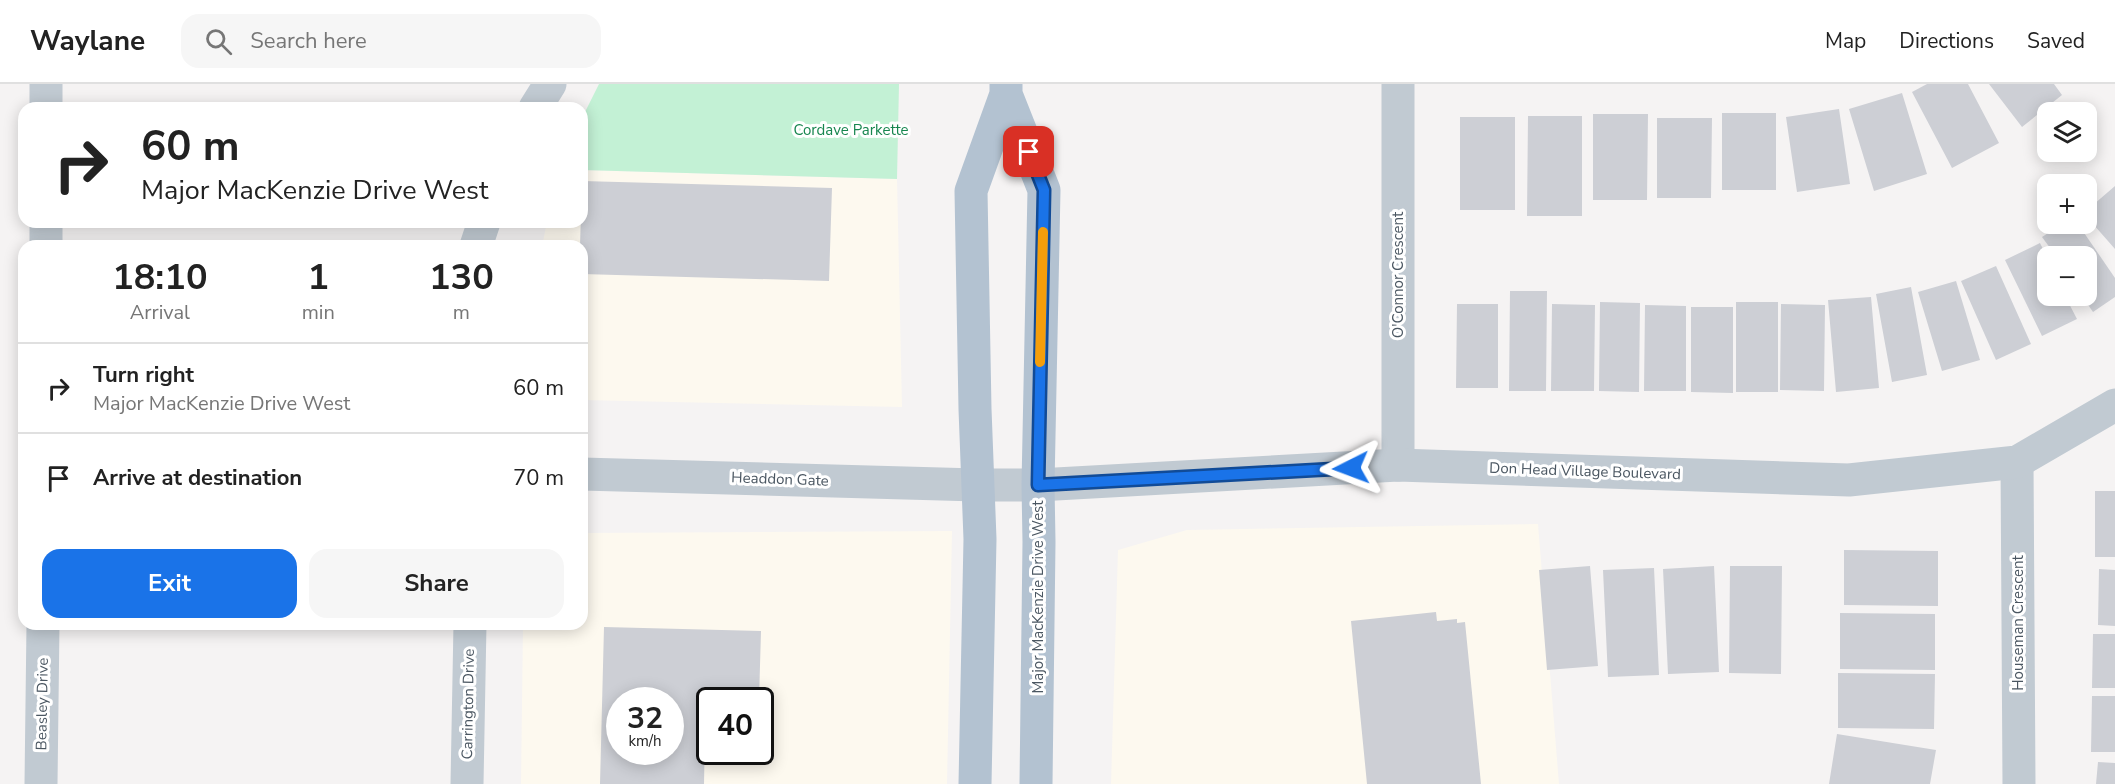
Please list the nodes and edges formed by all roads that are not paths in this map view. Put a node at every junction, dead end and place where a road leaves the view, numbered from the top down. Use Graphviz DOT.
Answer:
graph roads {
  1 [pos="46,84"];
  2 [pos="550,84"];
  3 [pos="1398,84"];
  4 [pos="1006,89"];
  5 [pos="46,102"];
  6 [pos="539,102"];
  7 [pos="2115,405"];
  8 [pos="2018,462"];
  9 [pos="1398,465"];
  10 [pos="588,474"];
  11 [pos="977,485"];
  12 [pos="1038,485"];
  13 [pos="43,630"];
  14 [pos="470,630"];
  15 [pos="41,784"];
  16 [pos="467,784"];
  17 [pos="975,784"];
  18 [pos="1036,784"];
  19 [pos="2019,784"];
  1 -- 5 [label="street"];
  2 -- 6 [label="street"];
  3 -- 9 [label="street, O'Connor Crescent"];
  4 -- 11 [label="main road, Major MacKenzie Drive West"];
  4 -- 12 [label="main road, Major MacKenzie Drive West"];
  7 -- 8 [label="street, Don Head Village Boulevard"];
  8 -- 9 [label="street, Don Head Village Boulevard"];
  8 -- 19 [label="street, Houseman Crescent"];
  9 -- 12 [label="street, Don Head Village Boulevard"];
  10 -- 11 [label="street, Headdon Gate"];
  11 -- 12 [label="street, Headdon Gate"];
  11 -- 17 [label="main road, Major MacKenzie Drive West"];
  12 -- 18 [label="main road, Major MacKenzie Drive West"];
  13 -- 15 [label="street, Beasley Drive"];
  14 -- 16 [label="street, Carrington Drive"];
}
